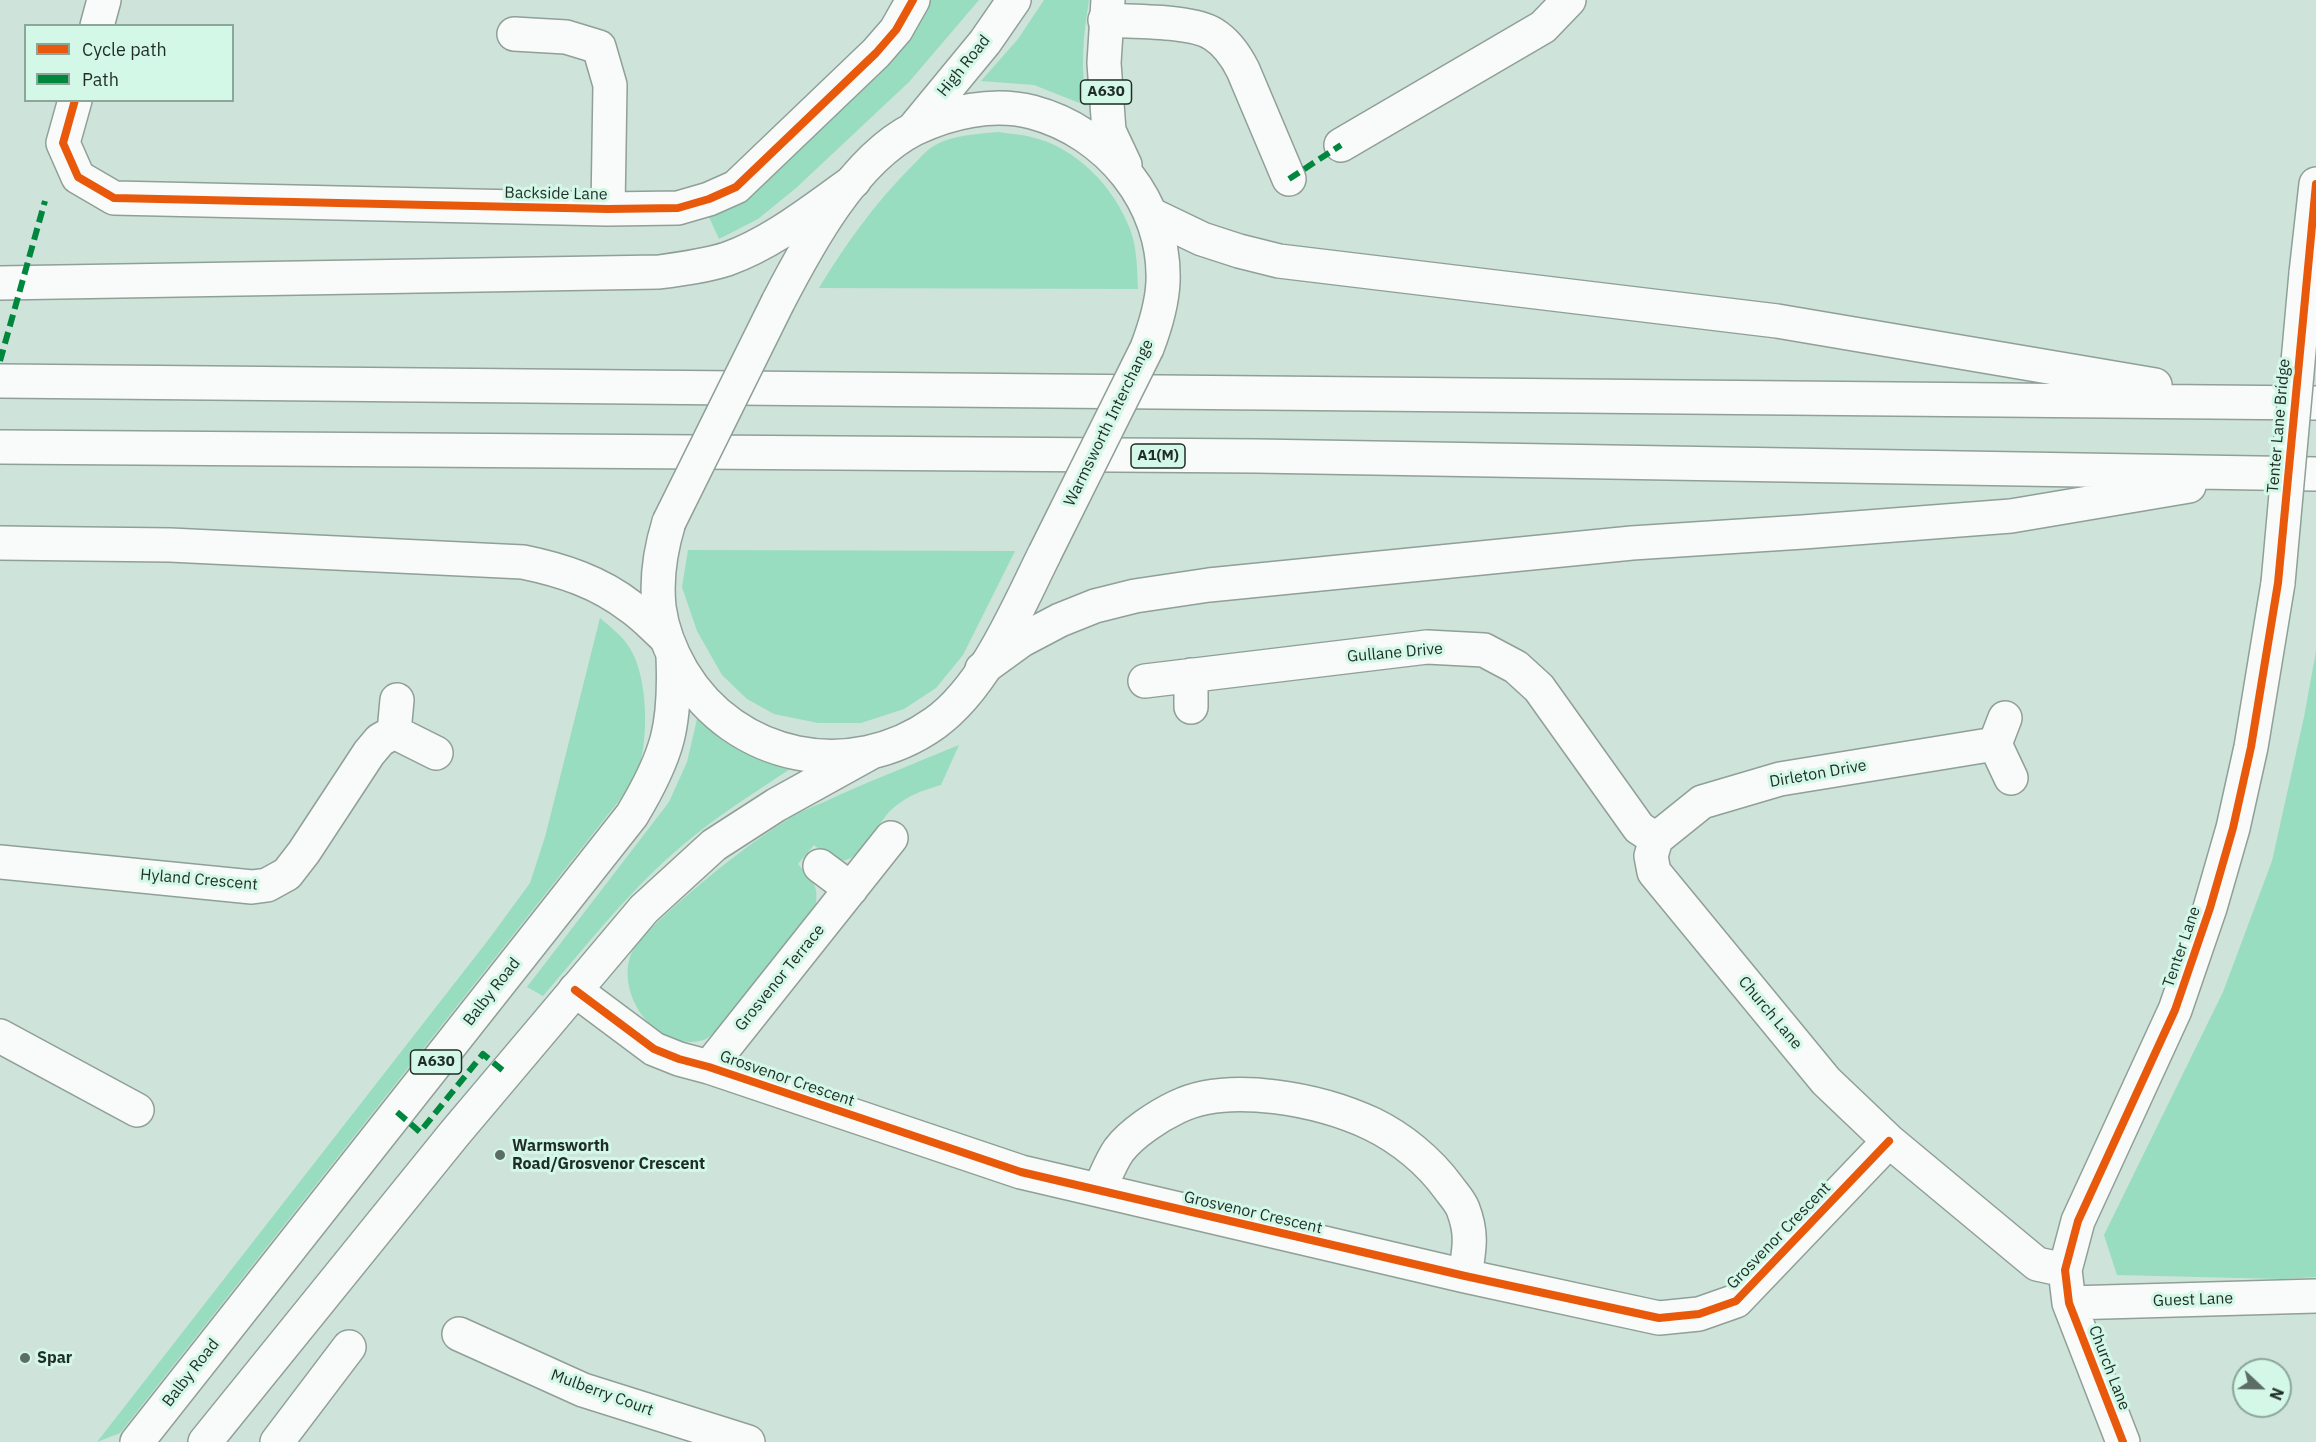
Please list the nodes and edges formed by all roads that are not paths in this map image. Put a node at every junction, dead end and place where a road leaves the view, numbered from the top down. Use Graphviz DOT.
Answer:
graph roads {
  1 [pos="104,0"];
  2 [pos="913,0"];
  3 [pos="1014,0"];
  4 [pos="1569,0"];
  5 [pos="1107,10"];
  6 [pos="98,24"];
  7 [pos="514,34"];
  8 [pos="74,102"];
  9 [pos="912,130"];
  10 [pos="1341,145"];
  11 [pos="1132,179"];
  12 [pos="1289,179"];
  13 [pos="854,181"];
  14 [pos="2316,184"];
  15 [pos="608,209"];
  16 [pos="1152,215"];
  17 [pos="0,283"];
  18 [pos="0,381"];
  19 [pos="2257,402"];
  20 [pos="2316,403"];
  21 [pos="0,447"];
  22 [pos="2271,472"];
  23 [pos="2316,474"];
  24 [pos="0,543"];
  25 [pos="2278,583"];
  26 [pos="670,647"];
  27 [pos="982,669"];
  28 [pos="1191,675"];
  29 [pos="1145,681"];
  30 [pos="1191,707"];
  31 [pos="436,753"];
  32 [pos="870,753"];
  33 [pos="2011,778"];
  34 [pos="891,838"];
  35 [pos="1656,839"];
  36 [pos="0,861"];
  37 [pos="820,866"];
  38 [pos="851,889"];
  39 [pos="575,990"];
  40 [pos="0,1036"];
  41 [pos="709,1067"];
  42 [pos="137,1110"];
  43 [pos="1889,1141"];
  44 [pos="1099,1190"];
  45 [pos="2065,1270"];
  46 [pos="1465,1276"];
  47 [pos="2316,1296"];
  48 [pos="2069,1303"];
  49 [pos="459,1334"];
  50 [pos="349,1347"];
  51 [pos="137,1442"];
  52 [pos="205,1442"];
  53 [pos="277,1442"];
  54 [pos="748,1442"];
  55 [pos="2124,1442"];
  1 -- 6 [label="main road"];
  2 -- 15 [label="main road, Backside Lane"];
  3 -- 9 [label="main road, High Road"];
  4 -- 10 [label="main road"];
  5 -- 11 [label="main road, A630"];
  5 -- 12 [label="main road"];
  7 -- 15 [label="main road"];
  8 -- 15 [label="main road, Backside Lane"];
  9 -- 11 [label="main road, Warmsworth Interchange"];
  9 -- 13 [label="main road, Warmsworth Interchange"];
  11 -- 16 [label="main road, Warmsworth Interchange"];
  13 -- 17 [label="main road"];
  13 -- 26 [label="main road, Warmsworth Interchange, bridge"];
  14 -- 25 [label="main road, Tenter Lane Bridge, bridge"];
  16 -- 19 [label="main road"];
  16 -- 27 [label="main road, Warmsworth Interchange, bridge"];
  18 -- 19 [label="main road"];
  19 -- 20 [label="main road"];
  21 -- 22 [label="main road, A1(M)"];
  22 -- 23 [label="main road, A1(M)"];
  22 -- 27 [label="main road"];
  24 -- 26 [label="main road"];
  25 -- 45 [label="main road, Tenter Lane"];
  26 -- 32 [label="main road, Warmsworth Interchange"];
  26 -- 51 [label="main road, Balby Road / A630"];
  27 -- 32 [label="main road, Warmsworth Interchange"];
  28 -- 29 [label="main road, Gullane Drive"];
  28 -- 30 [label="main road"];
  28 -- 35 [label="main road, Gullane Drive"];
  31 -- 36 [label="main road, Hyland Crescent"];
  32 -- 39 [label="main road"];
  33 -- 35 [label="main road, Dirleton Drive"];
  34 -- 38 [label="main road, Grosvenor Terrace"];
  35 -- 43 [label="main road, Church Lane"];
  37 -- 38 [label="main road"];
  38 -- 41 [label="main road, Grosvenor Terrace"];
  39 -- 41 [label="main road, Grosvenor Crescent"];
  39 -- 52 [label="main road"];
  40 -- 42 [label="main road"];
  41 -- 44 [label="main road, Grosvenor Crescent"];
  43 -- 45 [label="main road, Church Lane"];
  43 -- 46 [label="main road, Grosvenor Crescent"];
  44 -- 46 [label="main road, Grosvenor Crescent"];
  44 -- 46 [label="main road"];
  45 -- 48 [label="main road, Tenter Lane"];
  47 -- 48 [label="main road, Guest Lane"];
  48 -- 55 [label="main road, Church Lane"];
  49 -- 54 [label="main road, Mulberry Court"];
  50 -- 53 [label="main road"];
}
